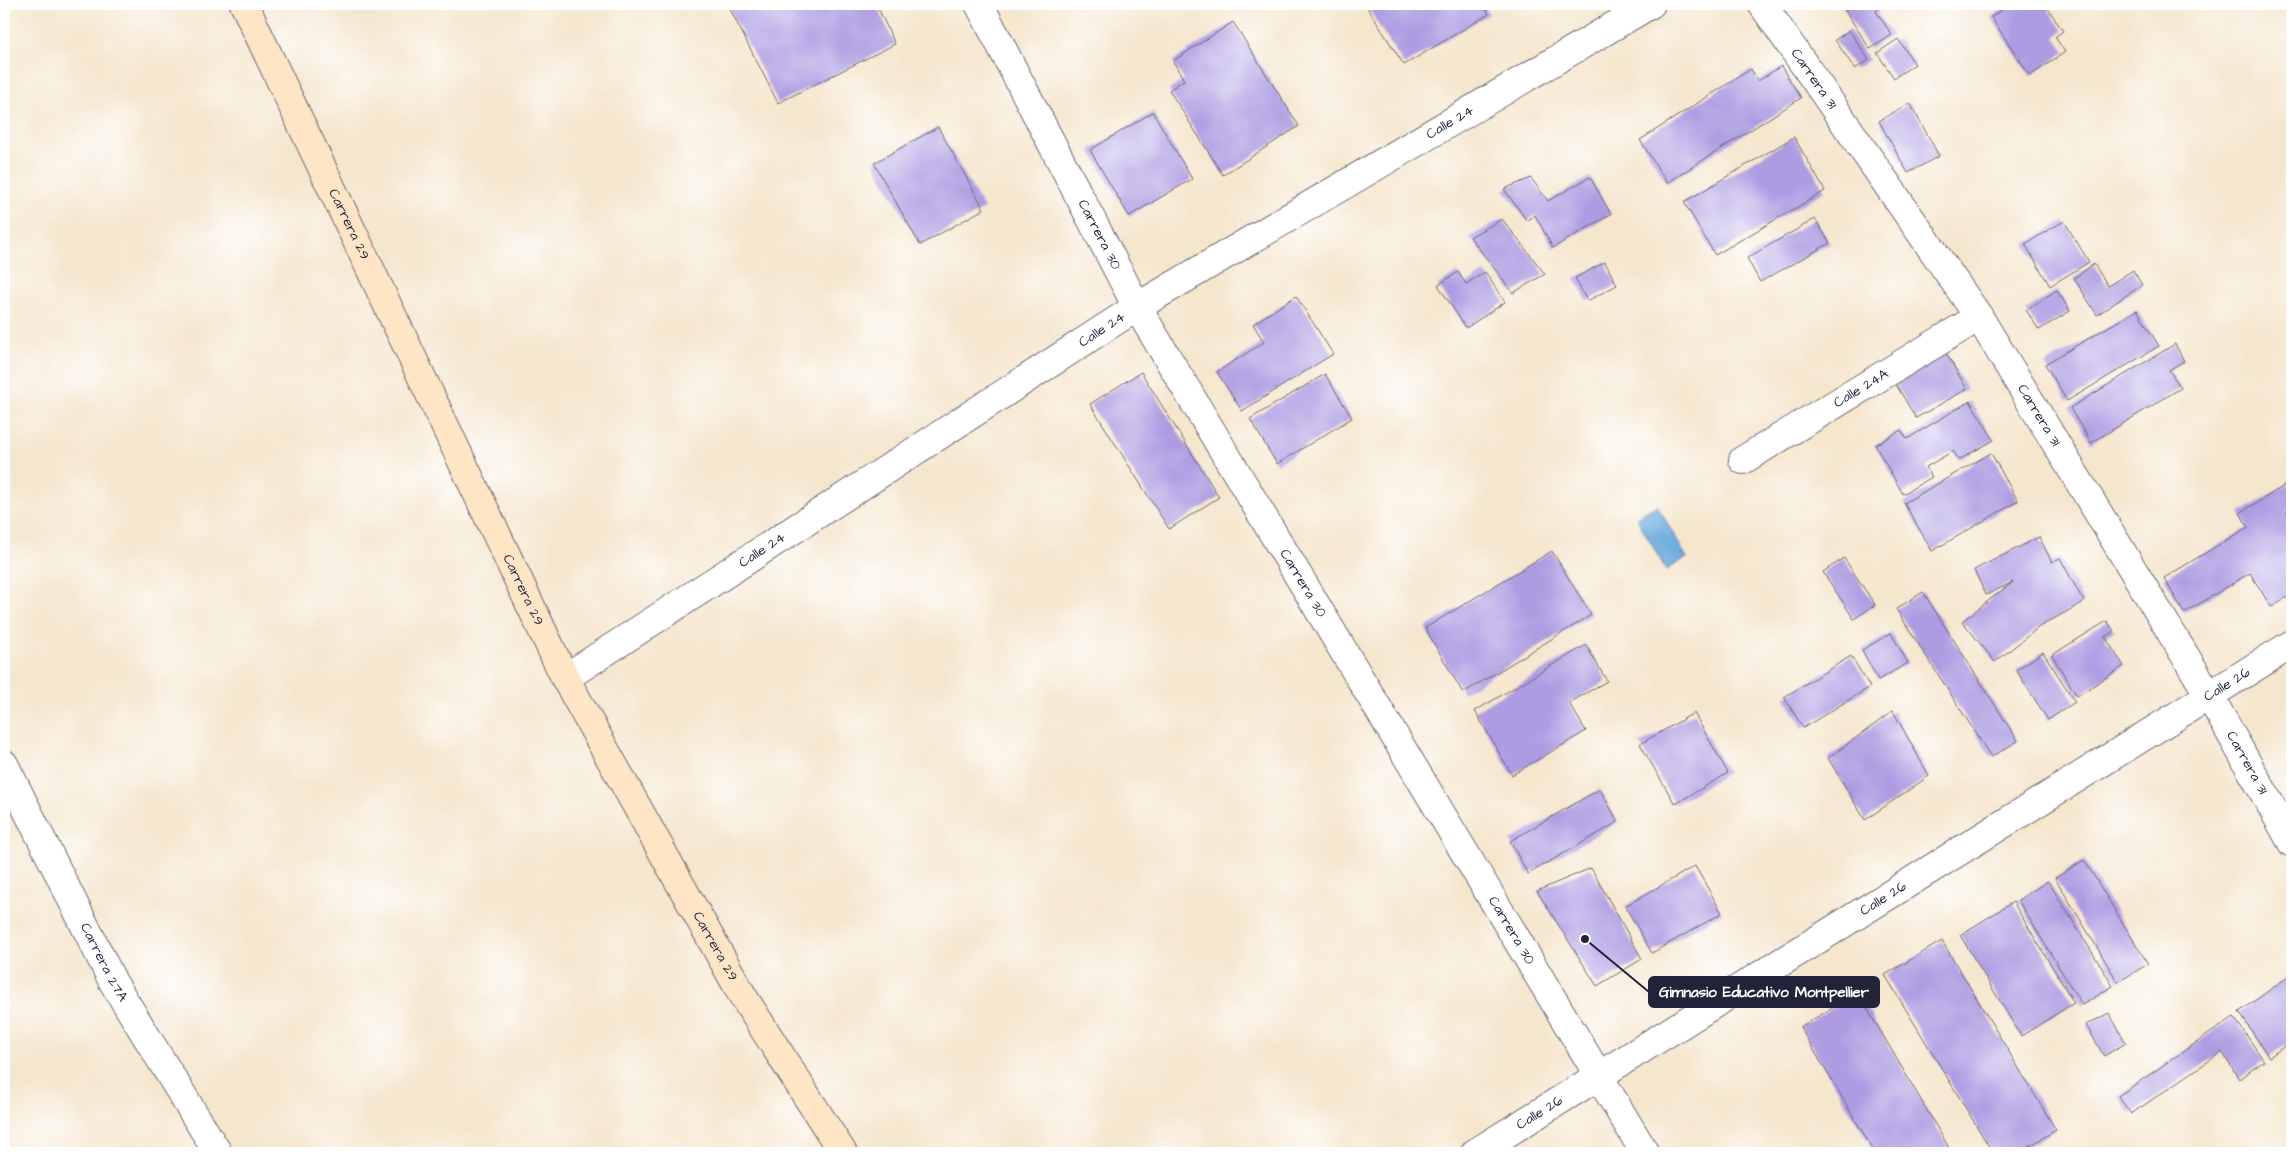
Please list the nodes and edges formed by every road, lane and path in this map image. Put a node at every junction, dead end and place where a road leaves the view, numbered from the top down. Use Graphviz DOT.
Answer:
graph roads {
  1 [pos="244,4"];
  2 [pos="979,4"];
  3 [pos="1651,4"];
  4 [pos="1762,4"];
  5 [pos="1136,307"];
  6 [pos="1979,317"];
  7 [pos="1743,460"];
  8 [pos="2292,644"];
  9 [pos="565,678"];
  10 [pos="2209,695"];
  11 [pos="4,764"];
  12 [pos="2292,843"];
  13 [pos="1597,1076"];
  14 [pos="218,1153"];
  15 [pos="842,1153"];
  16 [pos="1475,1153"];
  17 [pos="1645,1153"];
  1 -- 9 [label="street, Carrera 29"];
  2 -- 5 [label="street, Carrera 30"];
  3 -- 5 [label="street, Calle 24"];
  4 -- 6 [label="street, Carrera 31"];
  5 -- 9 [label="street, Calle 24"];
  5 -- 13 [label="street, Carrera 30"];
  6 -- 7 [label="street, Calle 24A"];
  6 -- 10 [label="street, Carrera 31"];
  8 -- 10 [label="street, Calle 26"];
  9 -- 15 [label="street, Carrera 29"];
  10 -- 12 [label="street, Carrera 31"];
  10 -- 13 [label="street, Calle 26"];
  11 -- 14 [label="street, Carrera 27A"];
  13 -- 16 [label="street, Calle 26"];
  13 -- 17 [label="street, Carrera 30"];
}
